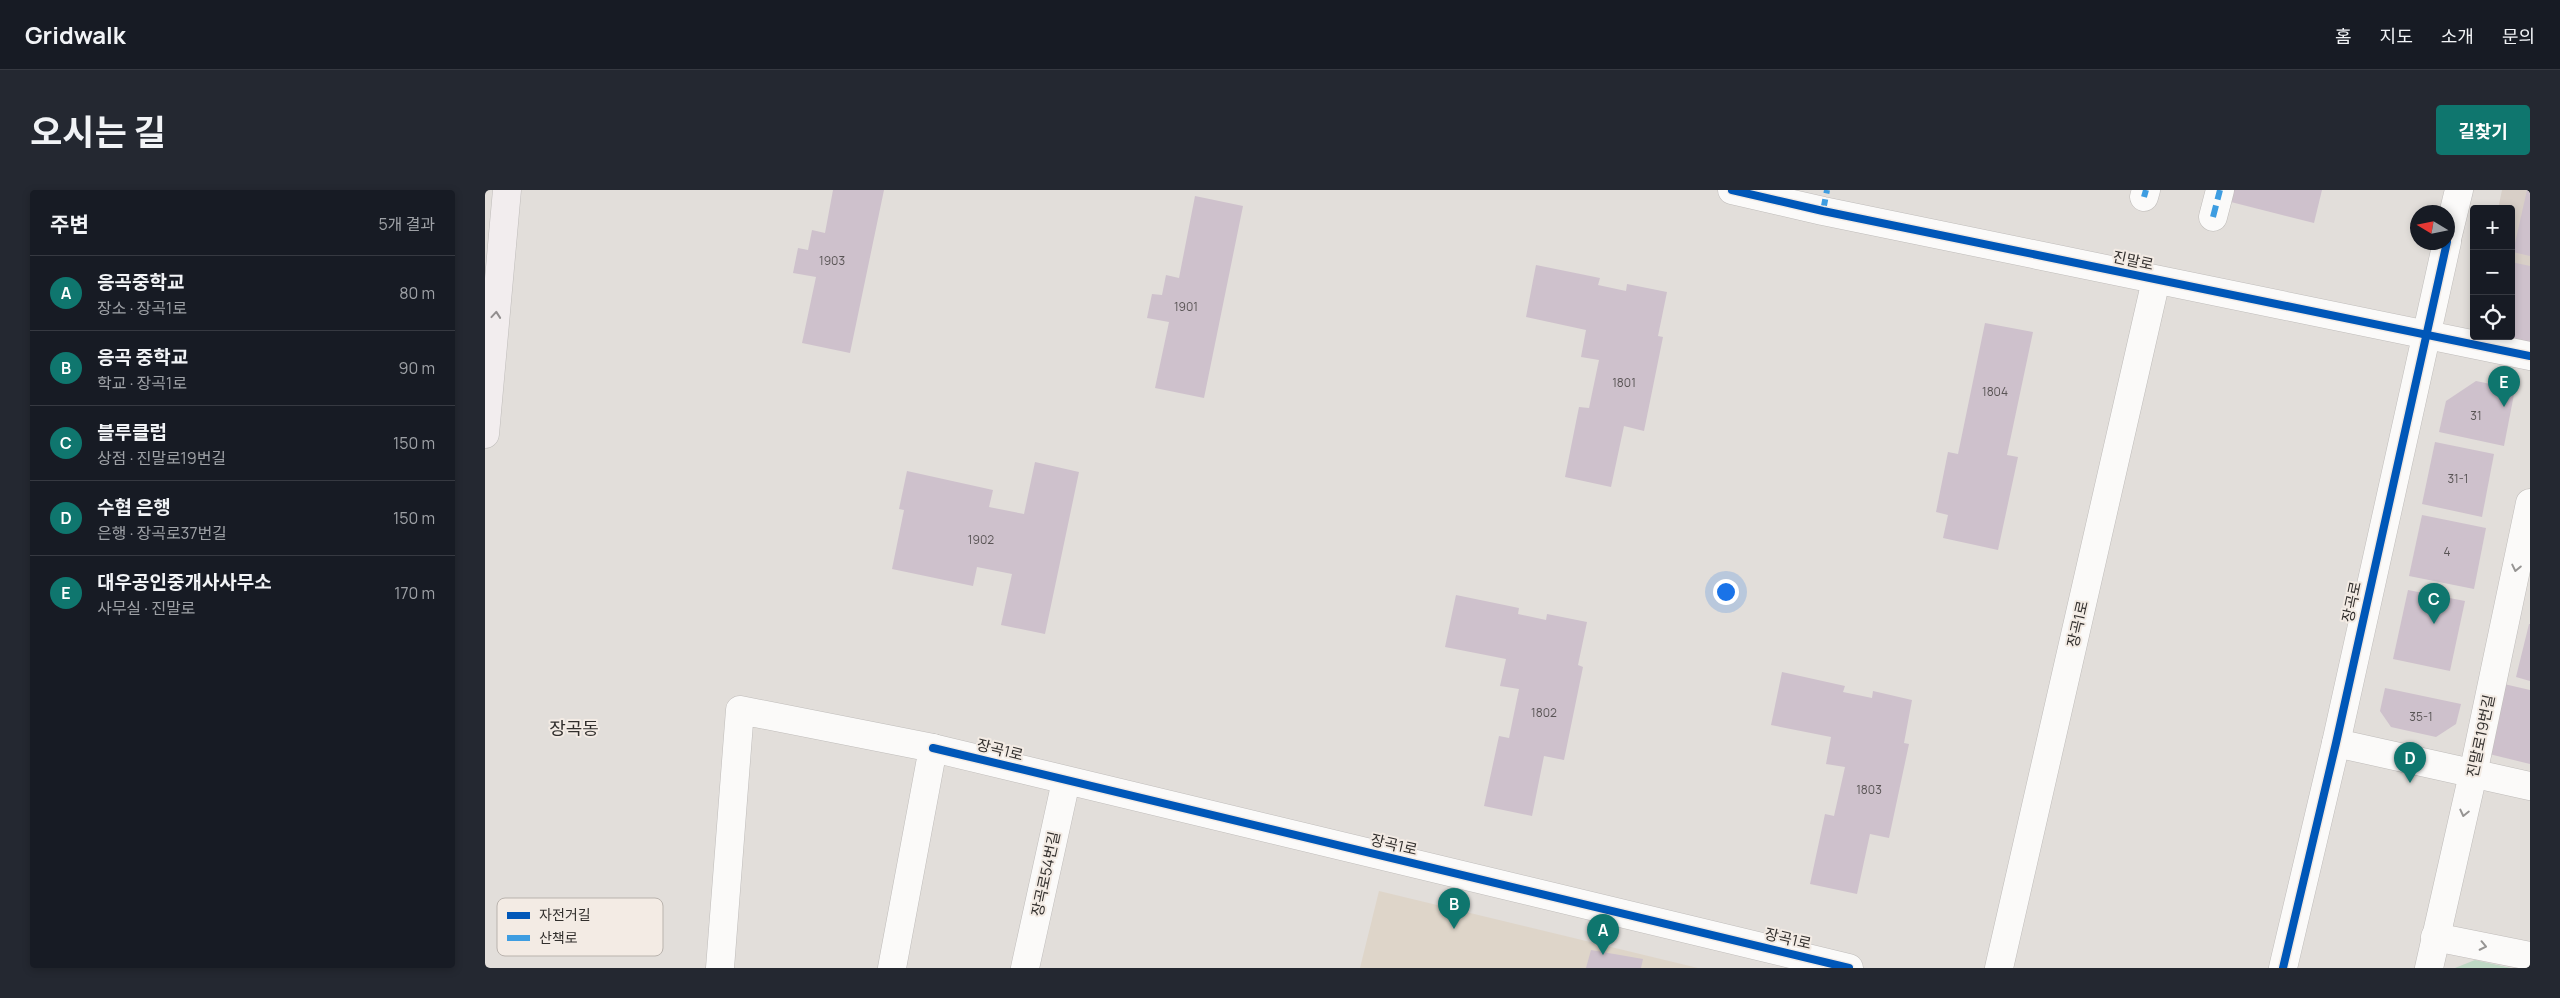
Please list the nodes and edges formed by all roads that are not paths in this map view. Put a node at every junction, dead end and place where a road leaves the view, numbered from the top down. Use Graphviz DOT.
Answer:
graph roads {
  1 [pos="507,190"];
  2 [pos="1732,190"];
  3 [pos="2220,190"];
  4 [pos="2459,190"];
  5 [pos="1825,201"];
  6 [pos="2455,207"];
  7 [pos="2213,217"];
  8 [pos="2445,250"];
  9 [pos="2156,280"];
  10 [pos="2425,336"];
  11 [pos="2530,356"];
  12 [pos="485,434"];
  13 [pos="2530,503"];
  14 [pos="2336,743"];
  15 [pos="933,748"];
  16 [pos="2473,774"];
  17 [pos="1067,781"];
  18 [pos="2530,786"];
  19 [pos="2435,936"];
  20 [pos="2530,956"];
  21 [pos="720,968"];
  22 [pos="892,968"];
  23 [pos="1025,968"];
  24 [pos="1849,968"];
  25 [pos="1999,968"];
  26 [pos="2283,968"];
  27 [pos="2429,968"];
  12 -- 1 [label="main road, one-way"];
  2 -- 5 [label="street, 진말로"];
  3 -- 7 [label="street"];
  4 -- 6 [label="street, 장곡로"];
  5 -- 9 [label="street, 진말로"];
  8 -- 10 [label="street, 장곡로"];
  9 -- 10 [label="street, 진말로"];
  9 -- 25 [label="street, 장곡1로"];
  10 -- 11 [label="street, 진말로"];
  10 -- 14 [label="street, 장곡로"];
  13 -- 16 [label="street, 진말로19번길, one-way"];
  14 -- 16 [label="street"];
  14 -- 26 [label="street, 장곡로"];
  15 -- 17 [label="street, 장곡1로"];
  15 -- 21 [label="street, 장곡1로"];
  15 -- 22 [label="street"];
  16 -- 18 [label="street"];
  16 -- 19 [label="street, 진말로19번길, one-way"];
  17 -- 23 [label="street, 장곡로54번길"];
  17 -- 24 [label="street, 장곡1로"];
  19 -- 20 [label="street, one-way"];
  19 -- 27 [label="street, 진말로19번길"];
}
